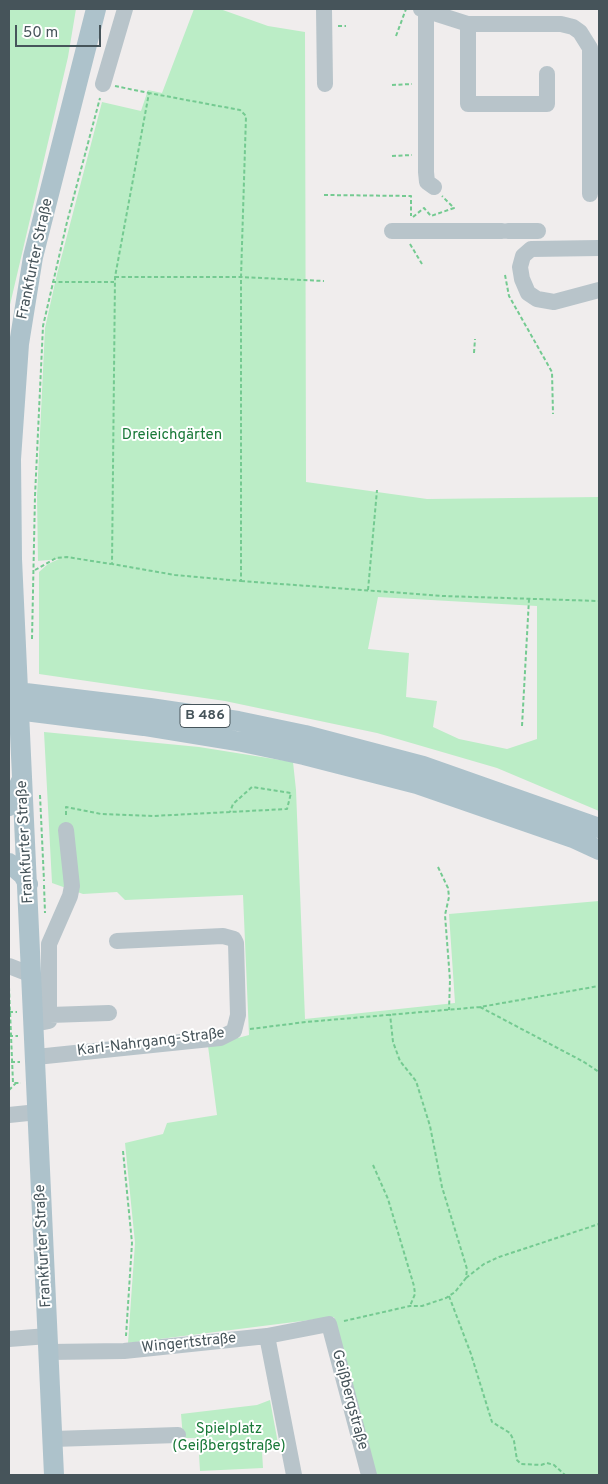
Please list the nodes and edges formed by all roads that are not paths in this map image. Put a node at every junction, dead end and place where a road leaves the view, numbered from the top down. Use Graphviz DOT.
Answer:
graph roads {
  1 [pos="96,9"];
  2 [pos="125,9"];
  3 [pos="324,9"];
  4 [pos="423,10"];
  5 [pos="468,24"];
  6 [pos="547,74"];
  7 [pos="103,84"];
  8 [pos="325,84"];
  9 [pos="590,142"];
  10 [pos="599,156"];
  11 [pos="434,187"];
  12 [pos="590,194"];
  13 [pos="397,231"];
  14 [pos="538,231"];
  15 [pos="599,248"];
  16 [pos="599,290"];
  17 [pos="10,460"];
  18 [pos="10,518"];
  19 [pos="10,539"];
  20 [pos="9,691"];
  21 [pos="37,704"];
  22 [pos="9,709"];
  23 [pos="23,777"];
  24 [pos="9,806"];
  25 [pos="599,828"];
  26 [pos="66,830"];
  27 [pos="15,845"];
  28 [pos="599,850"];
  29 [pos="9,863"];
  30 [pos="28,884"];
  31 [pos="117,941"];
  32 [pos="9,966"];
  33 [pos="25,981"];
  34 [pos="109,1013"];
  35 [pos="42,1020"];
  36 [pos="36,1057"];
  37 [pos="38,1112"];
  38 [pos="9,1115"];
  39 [pos="329,1324"];
  40 [pos="267,1336"];
  41 [pos="9,1339"];
  42 [pos="48,1344"];
  43 [pos="178,1435"];
  44 [pos="53,1439"];
  45 [pos="54,1475"];
  46 [pos="294,1475"];
  47 [pos="368,1475"];
  1 -- 17 [label="main road, Frankfurter Straße"];
  2 -- 7 [label="street"];
  3 -- 8 [label="street"];
  4 -- 5 [label="street"];
  4 -- 11 [label="street"];
  5 -- 6 [label="street"];
  5 -- 9 [label="street"];
  9 -- 10 [label="street"];
  9 -- 12 [label="street"];
  13 -- 14 [label="street"];
  15 -- 16 [label="street"];
  17 -- 18 [label="main road, Frankfurter Straße"];
  18 -- 19 [label="main road, Frankfurter Straße"];
  19 -- 23 [label="main road, Frankfurter Straße"];
  20 -- 21 [label="main road, B 486"];
  21 -- 22 [label="main road, B 486"];
  21 -- 25 [label="main road, B 486"];
  21 -- 28 [label="main road, B 486"];
  23 -- 24 [label="main road"];
  23 -- 27 [label="main road, Frankfurter Straße"];
  26 -- 35 [label="street, Frankfurter Straße"];
  27 -- 30 [label="main road, Frankfurter Straße"];
  29 -- 30 [label="main road"];
  30 -- 33 [label="main road, Frankfurter Straße"];
  31 -- 36 [label="street, Karl-Nahrgang-Straße"];
  32 -- 33 [label="street"];
  33 -- 35 [label="main road, Frankfurter Straße"];
  34 -- 35 [label="street"];
  35 -- 36 [label="main road, Frankfurter Straße"];
  36 -- 37 [label="main road, Frankfurter Straße"];
  37 -- 38 [label="street"];
  37 -- 42 [label="main road, Frankfurter Straße"];
  39 -- 40 [label="street, Wingertstraße"];
  39 -- 47 [label="street, Geißbergstraße"];
  40 -- 42 [label="street, Wingertstraße"];
  40 -- 46 [label="street"];
  41 -- 42 [label="street, Wingertstraße"];
  42 -- 44 [label="main road, Frankfurter Straße"];
  43 -- 44 [label="street"];
  44 -- 45 [label="main road, Frankfurter Straße"];
}
